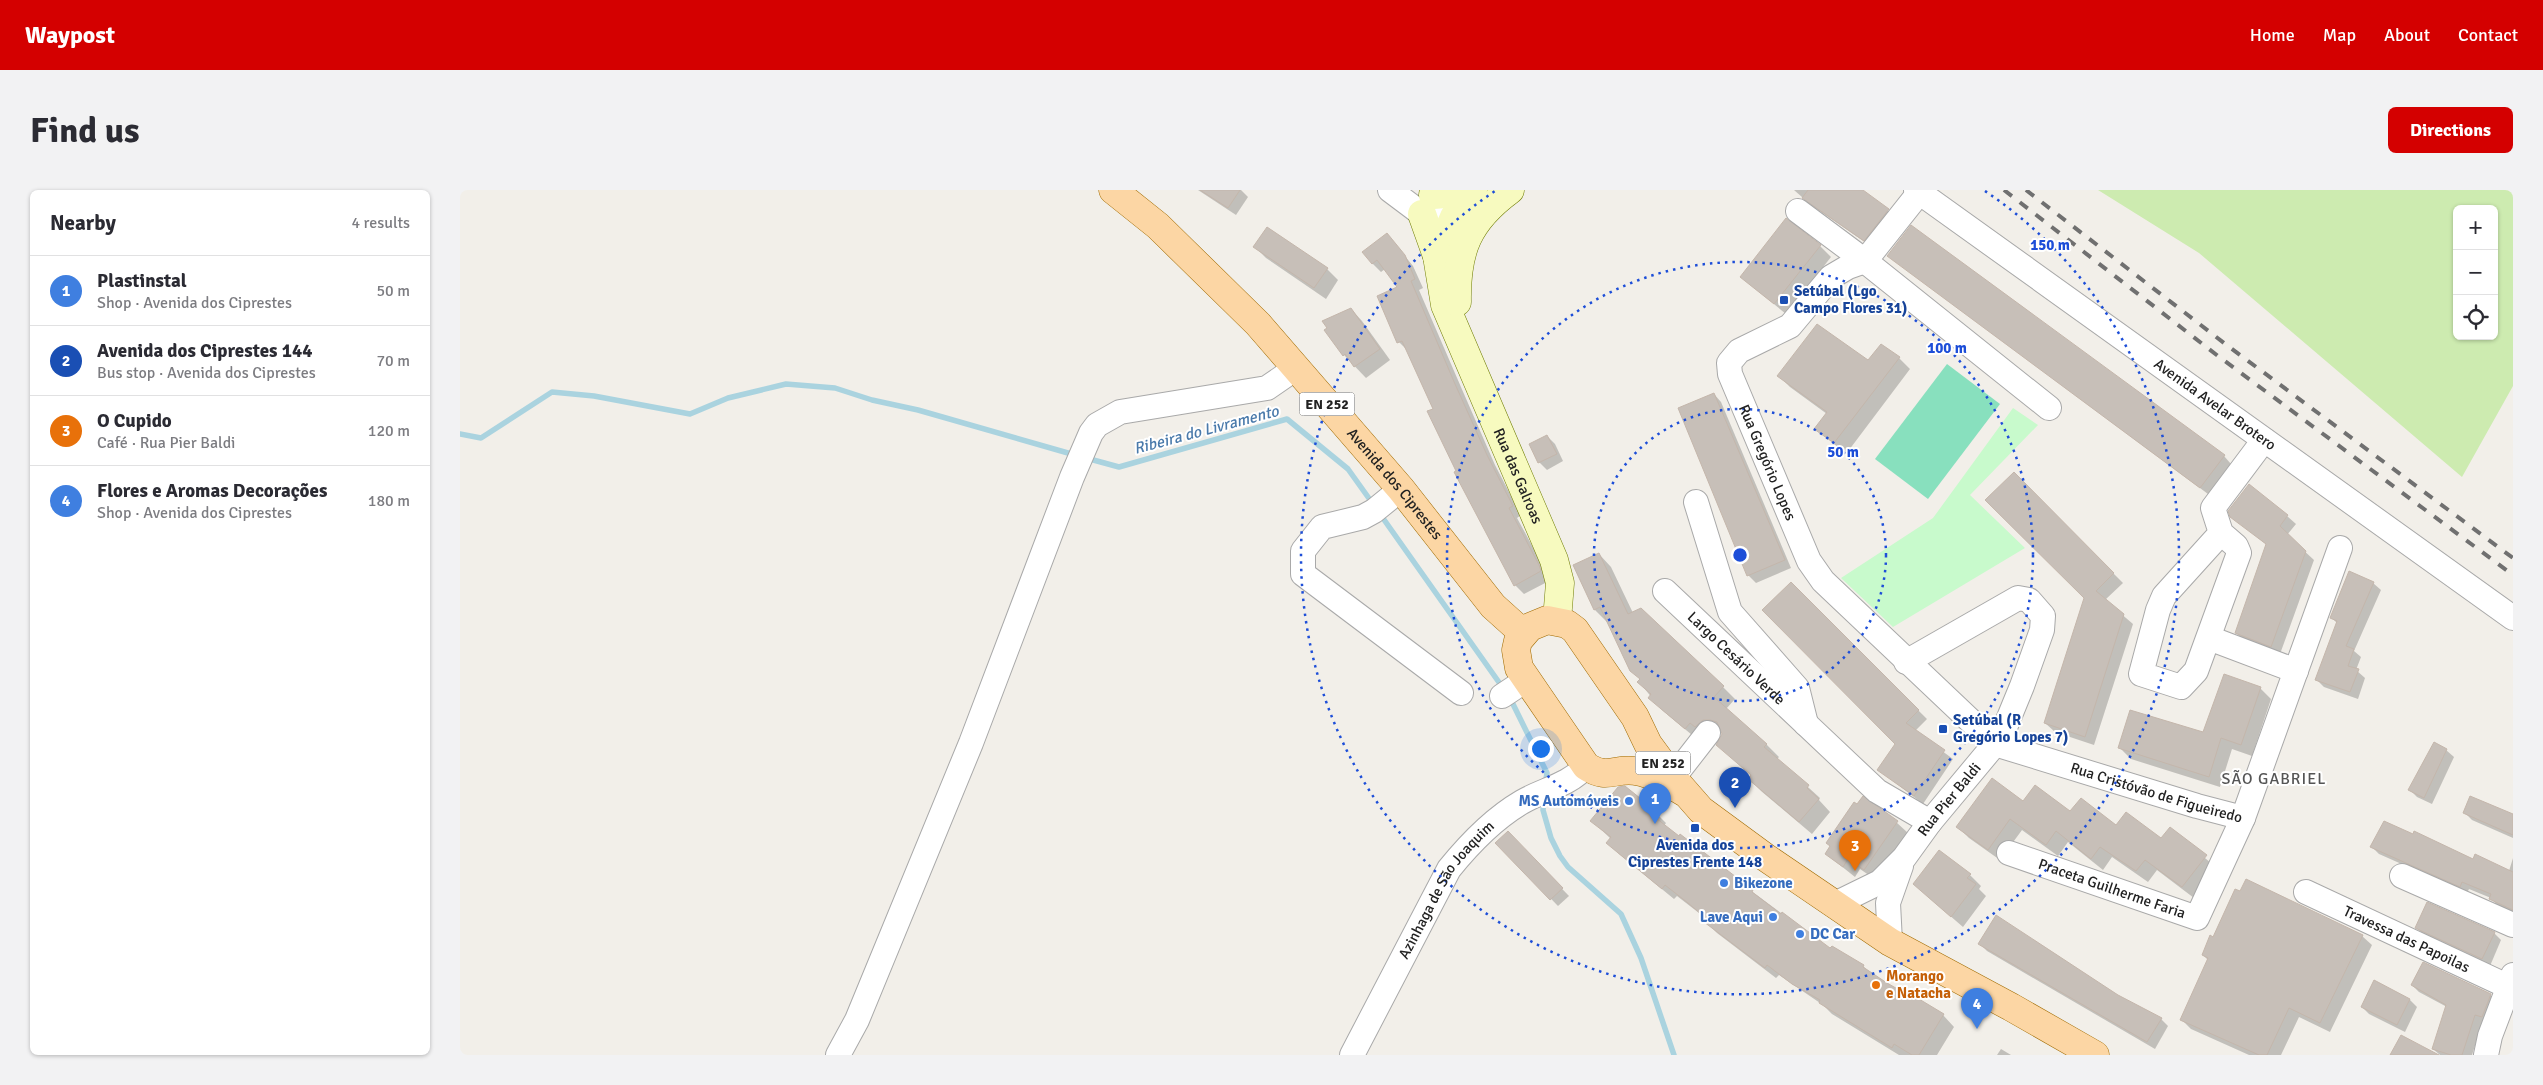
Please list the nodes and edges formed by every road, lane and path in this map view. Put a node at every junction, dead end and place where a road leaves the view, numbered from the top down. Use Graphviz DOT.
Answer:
graph roads {
  1 [pos="1113,190"];
  2 [pos="1390,190"];
  3 [pos="1510,190"];
  4 [pos="1472,191"];
  5 [pos="1917,191"];
  6 [pos="1426,200"];
  7 [pos="1798,211"];
  8 [pos="1463,222"];
  9 [pos="1438,256"];
  10 [pos="1866,261"];
  11 [pos="1458,334"];
  12 [pos="1296,368"];
  13 [pos="2049,408"];
  14 [pos="2264,440"];
  15 [pos="1388,500"];
  16 [pos="1696,502"];
  17 [pos="2221,533"];
  18 [pos="2340,548"];
  19 [pos="1665,591"];
  20 [pos="2513,618"];
  21 [pos="1557,620"];
  22 [pos="1523,633"];
  23 [pos="2209,638"];
  24 [pos="1906,662"];
  25 [pos="2296,671"];
  26 [pos="1461,693"];
  27 [pos="1807,725"];
  28 [pos="1642,732"];
  29 [pos="1708,733"];
  30 [pos="1995,744"];
  31 [pos="1586,766"];
  32 [pos="1624,771"];
  33 [pos="1679,785"];
  34 [pos="2243,818"];
  35 [pos="1930,822"];
  36 [pos="2010,853"];
  37 [pos="1904,858"];
  38 [pos="2402,876"];
  39 [pos="2306,892"];
  40 [pos="1836,904"];
  41 [pos="2513,925"];
  42 [pos="1890,942"];
  43 [pos="2510,993"];
  44 [pos="838,1055"];
  45 [pos="1352,1055"];
  46 [pos="2094,1055"];
  47 [pos="2486,1055"];
  1 -- 12 [label="main road, Avenida dos Ciprestes / EN 252"];
  2 -- 6 [label="street"];
  3 -- 8 [label="main road"];
  4 -- 6 [label="main road"];
  4 -- 8 [label="main road"];
  5 -- 10 [label="street"];
  5 -- 14 [label="street, Avenida Avelar Brotero"];
  6 -- 8 [label="street"];
  6 -- 9 [label="main road, Rua das Galroas"];
  7 -- 10 [label="street"];
  8 -- 9 [label="main road"];
  8 -- 11 [label="main road, Rua das Galroas"];
  9 -- 11 [label="main road, Rua das Galroas"];
  10 -- 13 [label="street"];
  10 -- 24 [label="street, Rua Gregório Lopes"];
  11 -- 21 [label="main road, Rua das Galroas"];
  12 -- 15 [label="main road, Avenida dos Ciprestes / EN 252"];
  12 -- 44 [label="street"];
  14 -- 17 [label="street"];
  14 -- 20 [label="street, Avenida Avelar Brotero"];
  15 -- 22 [label="main road, Avenida dos Ciprestes / EN 252"];
  15 -- 26 [label="street"];
  16 -- 27 [label="street, Largo Cesário Verde"];
  17 -- 23 [label="street"];
  17 -- 23 [label="street"];
  18 -- 25 [label="street, Rua Cristóvão de Figueiredo"];
  19 -- 27 [label="street, Largo Cesário Verde"];
  21 -- 22 [label="main road"];
  21 -- 28 [label="main road, EN 252"];
  22 -- 31 [label="main road"];
  23 -- 25 [label="street"];
  24 -- 30 [label="street, Rua Gregório Lopes"];
  24 -- 30 [label="street, Rua Pier Baldi"];
  25 -- 34 [label="street, Rua Cristóvão de Figueiredo"];
  27 -- 35 [label="street, Largo Cesário Verde"];
  28 -- 32 [label="main road, EN 252"];
  28 -- 33 [label="main road, EN 252"];
  29 -- 33 [label="street"];
  30 -- 34 [label="street, Rua Cristóvão de Figueiredo"];
  30 -- 35 [label="street, Rua Pier Baldi"];
  31 -- 32 [label="main road, EN 252"];
  31 -- 45 [label="street, Azinhaga de São Joaquim"];
  32 -- 33 [label="main road, EN 252"];
  33 -- 40 [label="main road, EN 252"];
  34 -- 36 [label="street, Praceta Guilherme Faria"];
  35 -- 37 [label="street, Rua Pier Baldi"];
  37 -- 40 [label="street, Rua Pier Baldi"];
  37 -- 42 [label="street, Rua Pier Baldi"];
  38 -- 41 [label="street"];
  39 -- 43 [label="street, Travessa das Papoilas"];
  40 -- 42 [label="main road, EN 252"];
  42 -- 46 [label="main road, EN 252"];
  43 -- 47 [label="street"];
}
